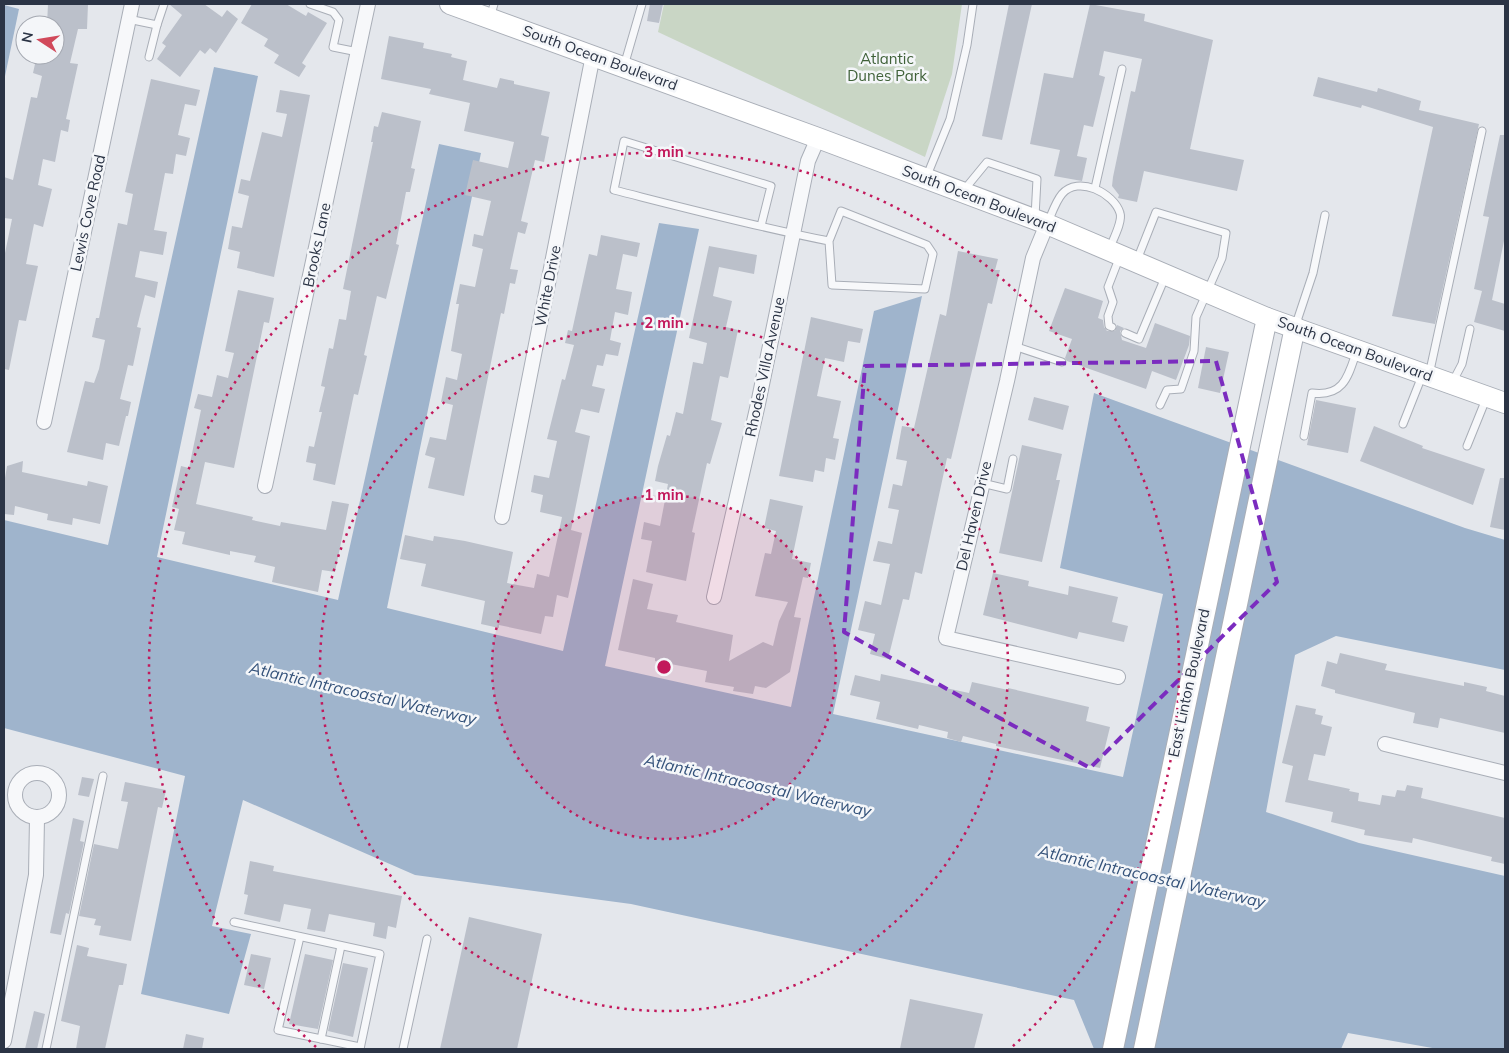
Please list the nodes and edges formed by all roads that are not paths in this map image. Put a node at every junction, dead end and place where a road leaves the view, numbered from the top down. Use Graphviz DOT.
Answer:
graph roads {
  1 [pos="132,4"];
  2 [pos="164,4"];
  3 [pos="310,4"];
  4 [pos="368,4"];
  5 [pos="642,4"];
  6 [pos="973,4"];
  7 [pos="455,5"];
  8 [pos="492,11"];
  9 [pos="128,19"];
  10 [pos="157,25"];
  11 [pos="358,52"];
  12 [pos="593,55"];
  13 [pos="149,57"];
  14 [pos="624,66"];
  15 [pos="1122,69"];
  16 [pos="1482,131"];
  17 [pos="818,138"];
  18 [pos="926,179"];
  19 [pos="1095,188"];
  20 [pos="963,192"];
  21 [pos="1325,214"];
  22 [pos="1041,222"];
  23 [pos="761,226"];
  24 [pos="793,234"];
  25 [pos="829,241"];
  26 [pos="1121,256"];
  27 [pos="1166,275"];
  28 [pos="1208,293"];
  29 [pos="1267,318"];
  30 [pos="1295,327"];
  31 [pos="1112,328"];
  32 [pos="1470,329"];
  33 [pos="1125,333"];
  34 [pos="1014,346"];
  35 [pos="1357,349"];
  36 [pos="1062,362"];
  37 [pos="1426,374"];
  38 [pos="1452,383"];
  39 [pos="1500,400"];
  40 [pos="1160,405"];
  41 [pos="44,422"];
  42 [pos="1403,424"];
  43 [pos="1304,436"];
  44 [pos="1467,446"];
  45 [pos="1013,459"];
  46 [pos="982,483"];
  47 [pos="266,486"];
  48 [pos="502,517"];
  49 [pos="714,597"];
  50 [pos="1118,677"];
  51 [pos="1384,744"];
  52 [pos="1505,773"];
  53 [pos="103,776"];
  54 [pos="37,818"];
  55 [pos="234,922"];
  56 [pos="300,937"];
  57 [pos="428,939"];
  58 [pos="341,946"];
  59 [pos="320,1039"];
  60 [pos="4,1041"];
  61 [pos="360,1048"];
  62 [pos="46,1049"];
  63 [pos="403,1049"];
  64 [pos="1113,1049"];
  65 [pos="1144,1049"];
  1 -- 9 [label="street, Lewis Cove Road"];
  2 -- 10 [label="lane"];
  3 -- 11 [label="lane"];
  4 -- 11 [label="street, Brooks Lane"];
  5 -- 14 [label="lane"];
  6 -- 18 [label="lane"];
  7 -- 8 [label="main road, South Ocean Boulevard"];
  8 -- 12 [label="main road, South Ocean Boulevard"];
  9 -- 10 [label="lane"];
  9 -- 41 [label="street, Lewis Cove Road"];
  10 -- 13 [label="lane"];
  11 -- 47 [label="street, Brooks Lane"];
  12 -- 14 [label="main road, South Ocean Boulevard"];
  12 -- 48 [label="street, White Drive"];
  14 -- 17 [label="main road, South Ocean Boulevard"];
  15 -- 19 [label="lane"];
  16 -- 37 [label="lane"];
  17 -- 18 [label="main road, South Ocean Boulevard"];
  17 -- 24 [label="street, Rhodes Villa Avenue"];
  18 -- 20 [label="main road, South Ocean Boulevard"];
  19 -- 22 [label="lane"];
  19 -- 26 [label="lane"];
  20 -- 22 [label="main road, South Ocean Boulevard"];
  20 -- 22 [label="lane"];
  21 -- 30 [label="lane"];
  22 -- 26 [label="main road, South Ocean Boulevard"];
  22 -- 34 [label="street, Del Haven Drive"];
  23 -- 23 [label="lane"];
  23 -- 24 [label="lane"];
  24 -- 25 [label="lane"];
  24 -- 49 [label="street, Rhodes Villa Avenue"];
  25 -- 25 [label="lane"];
  26 -- 27 [label="main road, South Ocean Boulevard"];
  26 -- 28 [label="lane"];
  26 -- 31 [label="lane"];
  27 -- 28 [label="main road, South Ocean Boulevard"];
  27 -- 33 [label="lane"];
  28 -- 29 [label="main road, South Ocean Boulevard"];
  28 -- 40 [label="lane"];
  29 -- 30 [label="main road, South Ocean Boulevard"];
  29 -- 64 [label="main road, East Linton Boulevard"];
  30 -- 35 [label="main road, South Ocean Boulevard"];
  30 -- 65 [label="main road, East Linton Boulevard"];
  32 -- 38 [label="lane"];
  34 -- 36 [label="lane"];
  34 -- 46 [label="street, Del Haven Drive"];
  35 -- 37 [label="main road, South Ocean Boulevard"];
  35 -- 43 [label="lane"];
  37 -- 38 [label="main road, South Ocean Boulevard"];
  37 -- 42 [label="lane"];
  38 -- 39 [label="main road, South Ocean Boulevard"];
  39 -- 44 [label="lane"];
  45 -- 46 [label="lane"];
  46 -- 50 [label="street, Del Haven Drive"];
  51 -- 52 [label="street"];
  53 -- 62 [label="lane"];
  54 -- 60 [label="street"];
  55 -- 56 [label="lane"];
  56 -- 58 [label="lane"];
  56 -- 59 [label="lane"];
  57 -- 63 [label="lane"];
  58 -- 59 [label="lane"];
  58 -- 61 [label="lane"];
  59 -- 61 [label="lane"];
}
